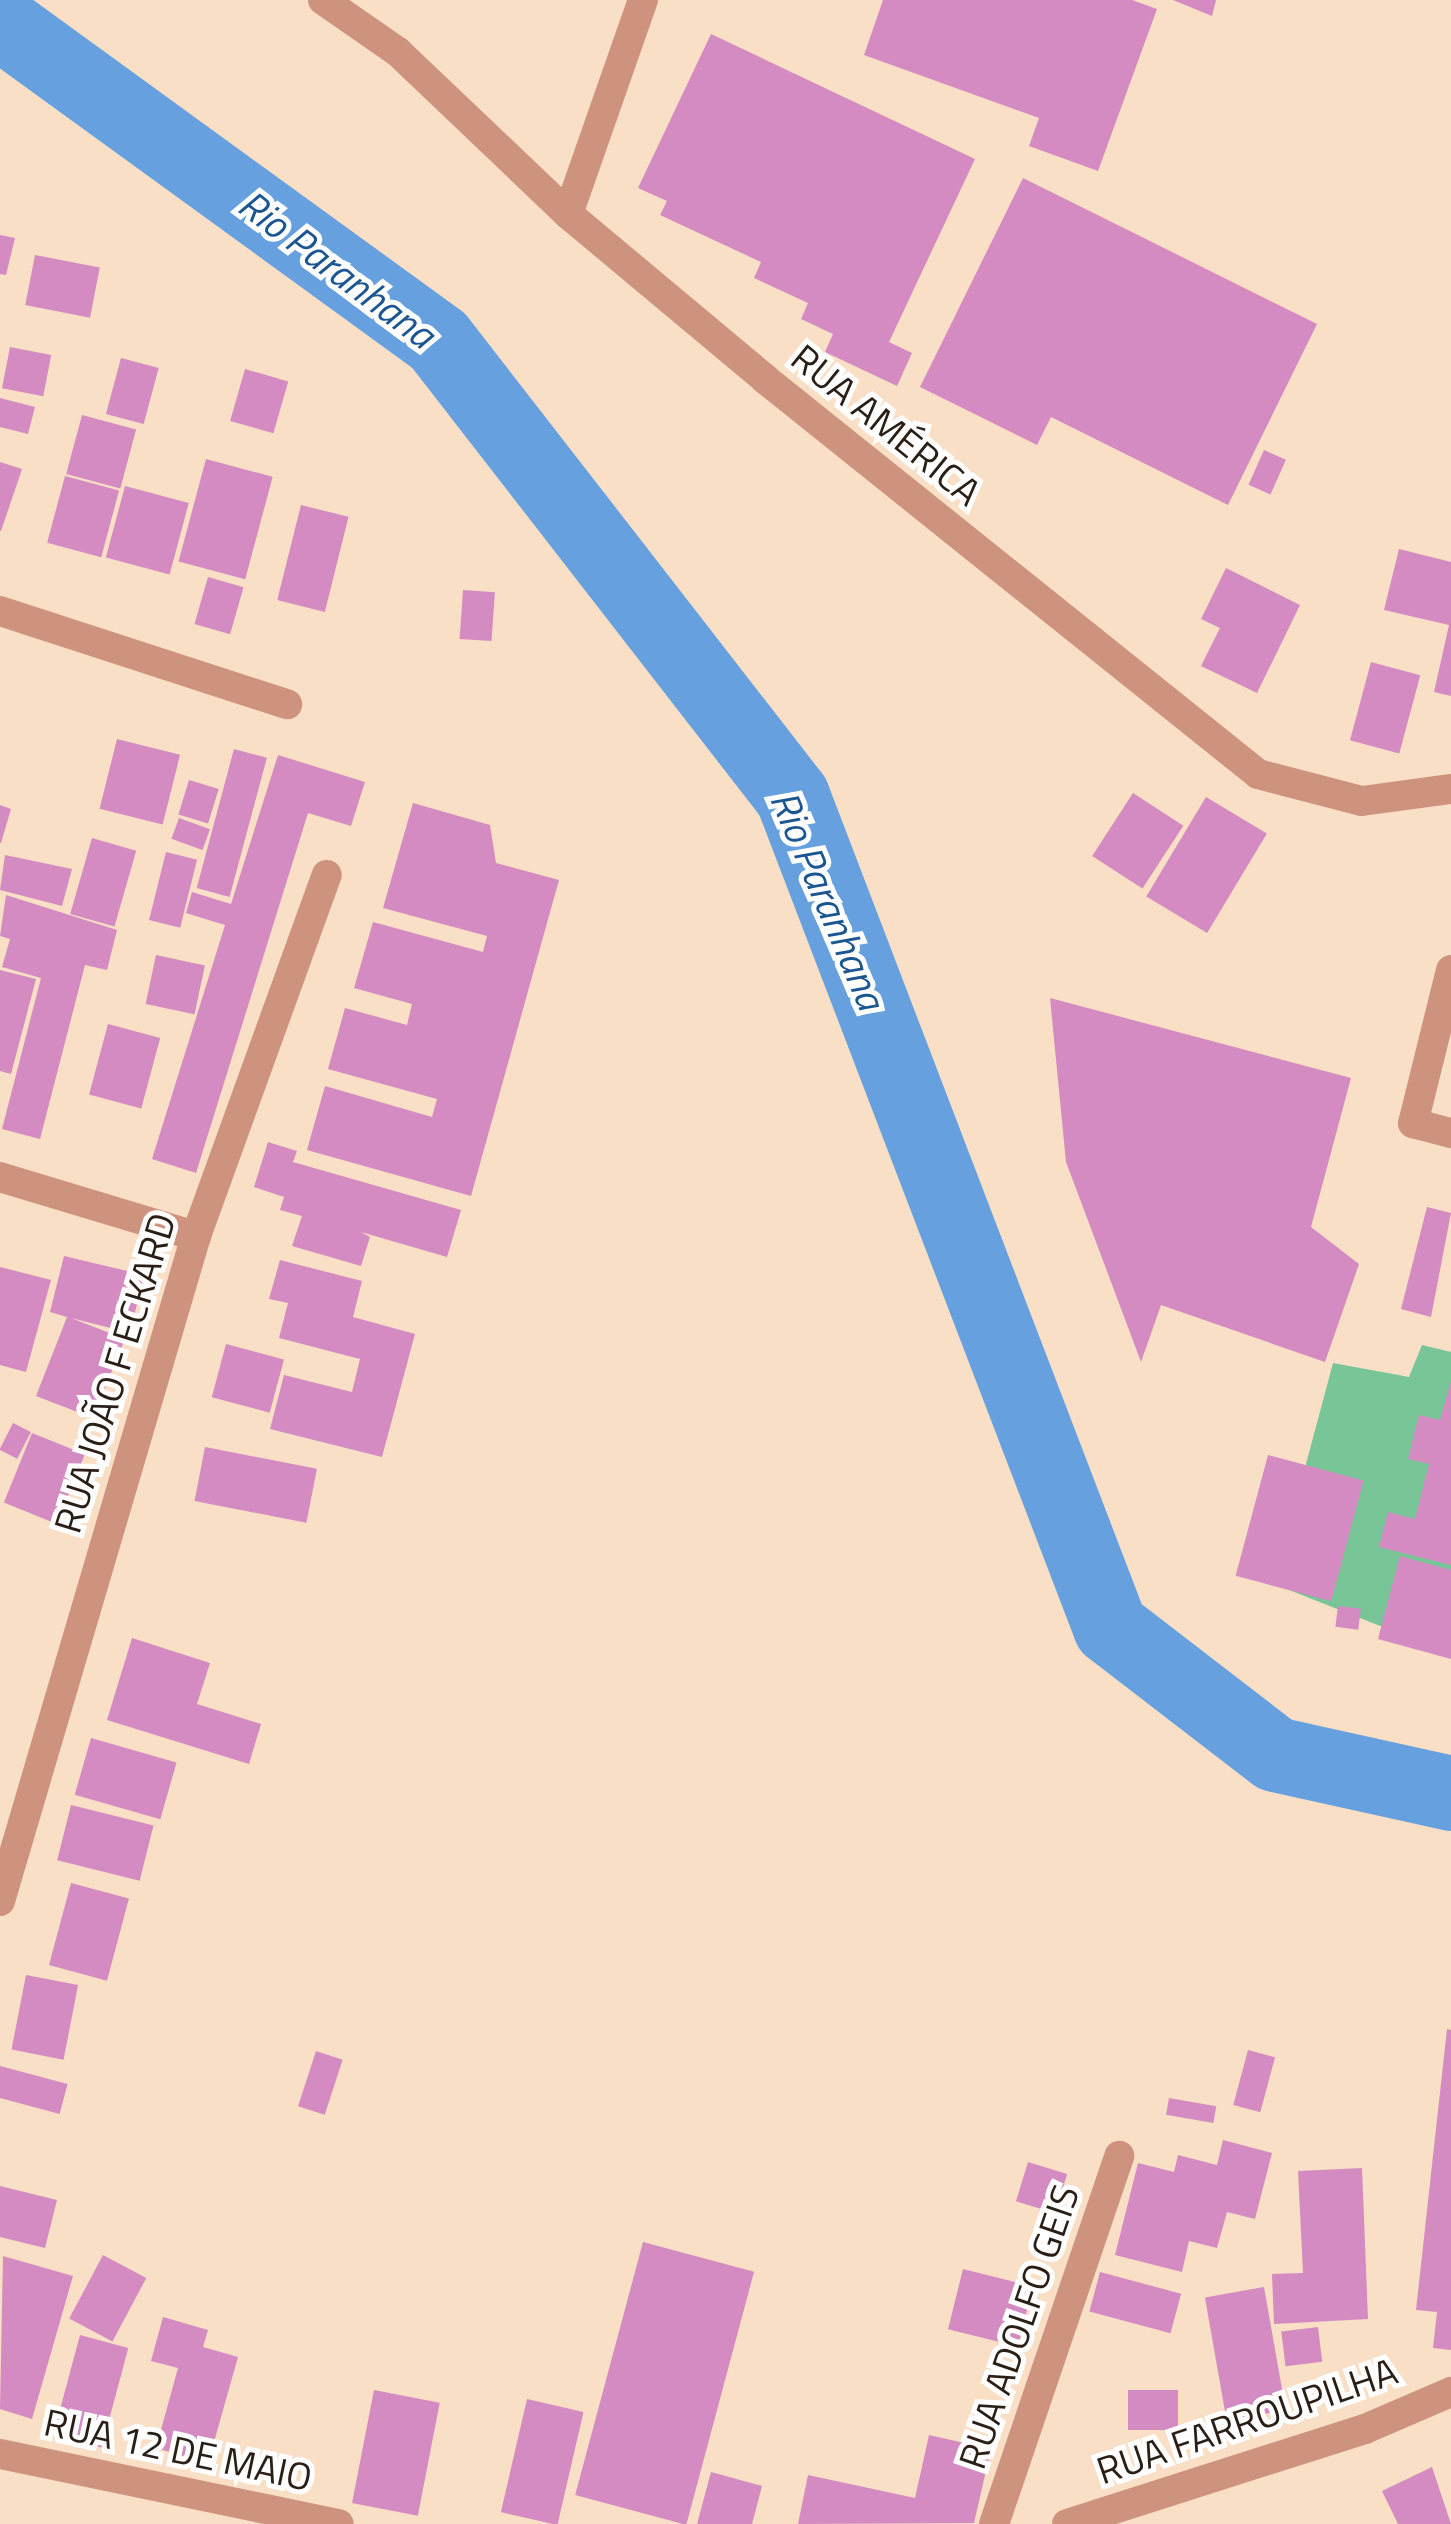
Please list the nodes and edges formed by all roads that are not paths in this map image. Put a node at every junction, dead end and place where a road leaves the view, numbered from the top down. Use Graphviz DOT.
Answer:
graph roads {
  1 [pos="322,0"];
  2 [pos="643,0"];
  3 [pos="568,214"];
  4 [pos="0,611"];
  5 [pos="288,704"];
  6 [pos="1451,788"];
  7 [pos="326,875"];
  8 [pos="1451,970"];
  9 [pos="1451,1133"];
  10 [pos="0,1177"];
  11 [pos="196,1236"];
  12 [pos="0,1901"];
  13 [pos="1120,2156"];
  14 [pos="1451,2392"];
  15 [pos="0,2454"];
  16 [pos="1071,2523"];
  17 [pos="339,2524"];
  18 [pos="994,2524"];
  1 -- 3 [label="street, RUA AMÉRICA"];
  2 -- 3 [label="street"];
  3 -- 6 [label="street, RUA AMÉRICA"];
  4 -- 5 [label="street"];
  7 -- 11 [label="street, RUA JOÃO F ECKARD"];
  8 -- 9 [label="street"];
  10 -- 11 [label="street"];
  11 -- 12 [label="street, RUA JOÃO F ECKARD"];
  13 -- 18 [label="street, RUA ADOLFO GEIS"];
  14 -- 16 [label="street, RUA FARROUPILHA"];
  15 -- 17 [label="street, RUA 12 DE MAIO"];
}
